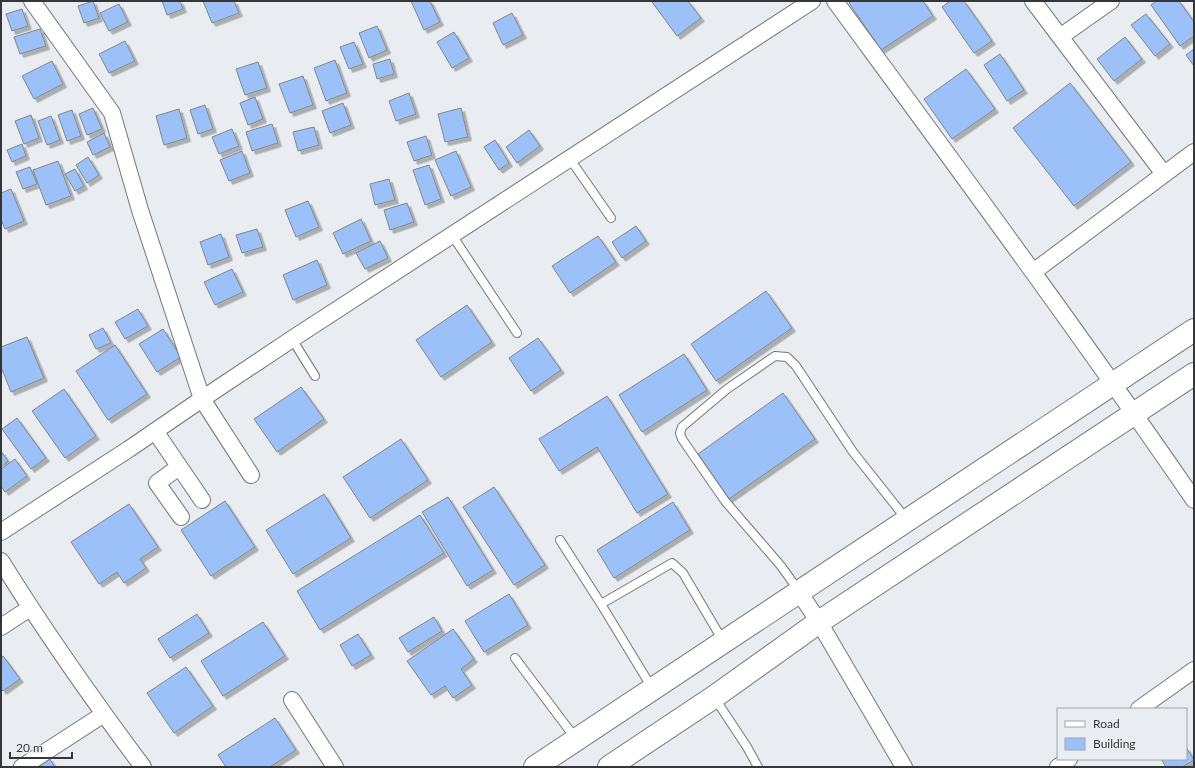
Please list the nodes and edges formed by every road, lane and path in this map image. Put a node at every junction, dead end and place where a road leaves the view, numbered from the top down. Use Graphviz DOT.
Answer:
graph roads {
  1 [pos="32,1"];
  2 [pos="812,1"];
  3 [pos="835,1"];
  4 [pos="1033,1"];
  5 [pos="1111,1"];
  6 [pos="1060,37"];
  7 [pos="1194,152"];
  8 [pos="570,158"];
  9 [pos="1164,174"];
  10 [pos="611,218"];
  11 [pos="452,235"];
  12 [pos="1033,272"];
  13 [pos="1194,330"];
  14 [pos="517,333"];
  15 [pos="292,339"];
  16 [pos="1194,374"];
  17 [pos="315,376"];
  18 [pos="1113,384"];
  19 [pos="202,398"];
  20 [pos="1135,414"];
  21 [pos="155,431"];
  22 [pos="179,467"];
  23 [pos="251,476"];
  24 [pos="202,500"];
  25 [pos="1194,500"];
  26 [pos="181,518"];
  27 [pos="907,520"];
  28 [pos="1,532"];
  29 [pos="560,540"];
  30 [pos="1,561"];
  31 [pos="799,592"];
  32 [pos="601,604"];
  33 [pos="30,608"];
  34 [pos="819,622"];
  35 [pos="1,628"];
  36 [pos="723,642"];
  37 [pos="515,658"];
  38 [pos="1194,670"];
  39 [pos="653,689"];
  40 [pos="714,696"];
  41 [pos="292,700"];
  42 [pos="1140,708"];
  43 [pos="104,714"];
  44 [pos="576,740"];
  45 [pos="1068,760"];
  46 [pos="22,767"];
  47 [pos="143,767"];
  48 [pos="335,767"];
  49 [pos="535,767"];
  50 [pos="609,767"];
  51 [pos="758,767"];
  52 [pos="904,767"];
  53 [pos="1058,767"];
  1 -- 19 [label="street"];
  2 -- 8 [label="street"];
  3 -- 12 [label="street"];
  4 -- 6 [label="street"];
  5 -- 6 [label="street"];
  6 -- 9 [label="street"];
  7 -- 9 [label="street"];
  8 -- 10 [label="lane"];
  8 -- 11 [label="street"];
  9 -- 12 [label="street"];
  11 -- 14 [label="lane"];
  11 -- 15 [label="street"];
  12 -- 18 [label="street"];
  13 -- 18 [label="main road"];
  15 -- 17 [label="lane"];
  15 -- 19 [label="street"];
  16 -- 20 [label="main road"];
  18 -- 20 [label="street"];
  18 -- 27 [label="main road"];
  19 -- 21 [label="street"];
  19 -- 23 [label="street"];
  20 -- 25 [label="street"];
  20 -- 34 [label="main road"];
  21 -- 22 [label="street"];
  21 -- 28 [label="street"];
  22 -- 24 [label="street"];
  22 -- 26 [label="street"];
  27 -- 31 [label="main road"];
  27 -- 31 [label="lane"];
  29 -- 32 [label="lane"];
  30 -- 33 [label="street"];
  31 -- 34 [label="street"];
  31 -- 36 [label="main road"];
  32 -- 36 [label="lane"];
  32 -- 39 [label="lane"];
  33 -- 35 [label="street"];
  33 -- 43 [label="street"];
  34 -- 40 [label="main road"];
  34 -- 52 [label="street"];
  36 -- 39 [label="main road"];
  37 -- 44 [label="lane"];
  38 -- 42 [label="street"];
  39 -- 44 [label="main road"];
  40 -- 50 [label="main road"];
  40 -- 51 [label="lane"];
  41 -- 48 [label="street"];
  43 -- 46 [label="street"];
  43 -- 47 [label="street"];
  44 -- 49 [label="main road"];
  45 -- 53 [label="street"];
}
